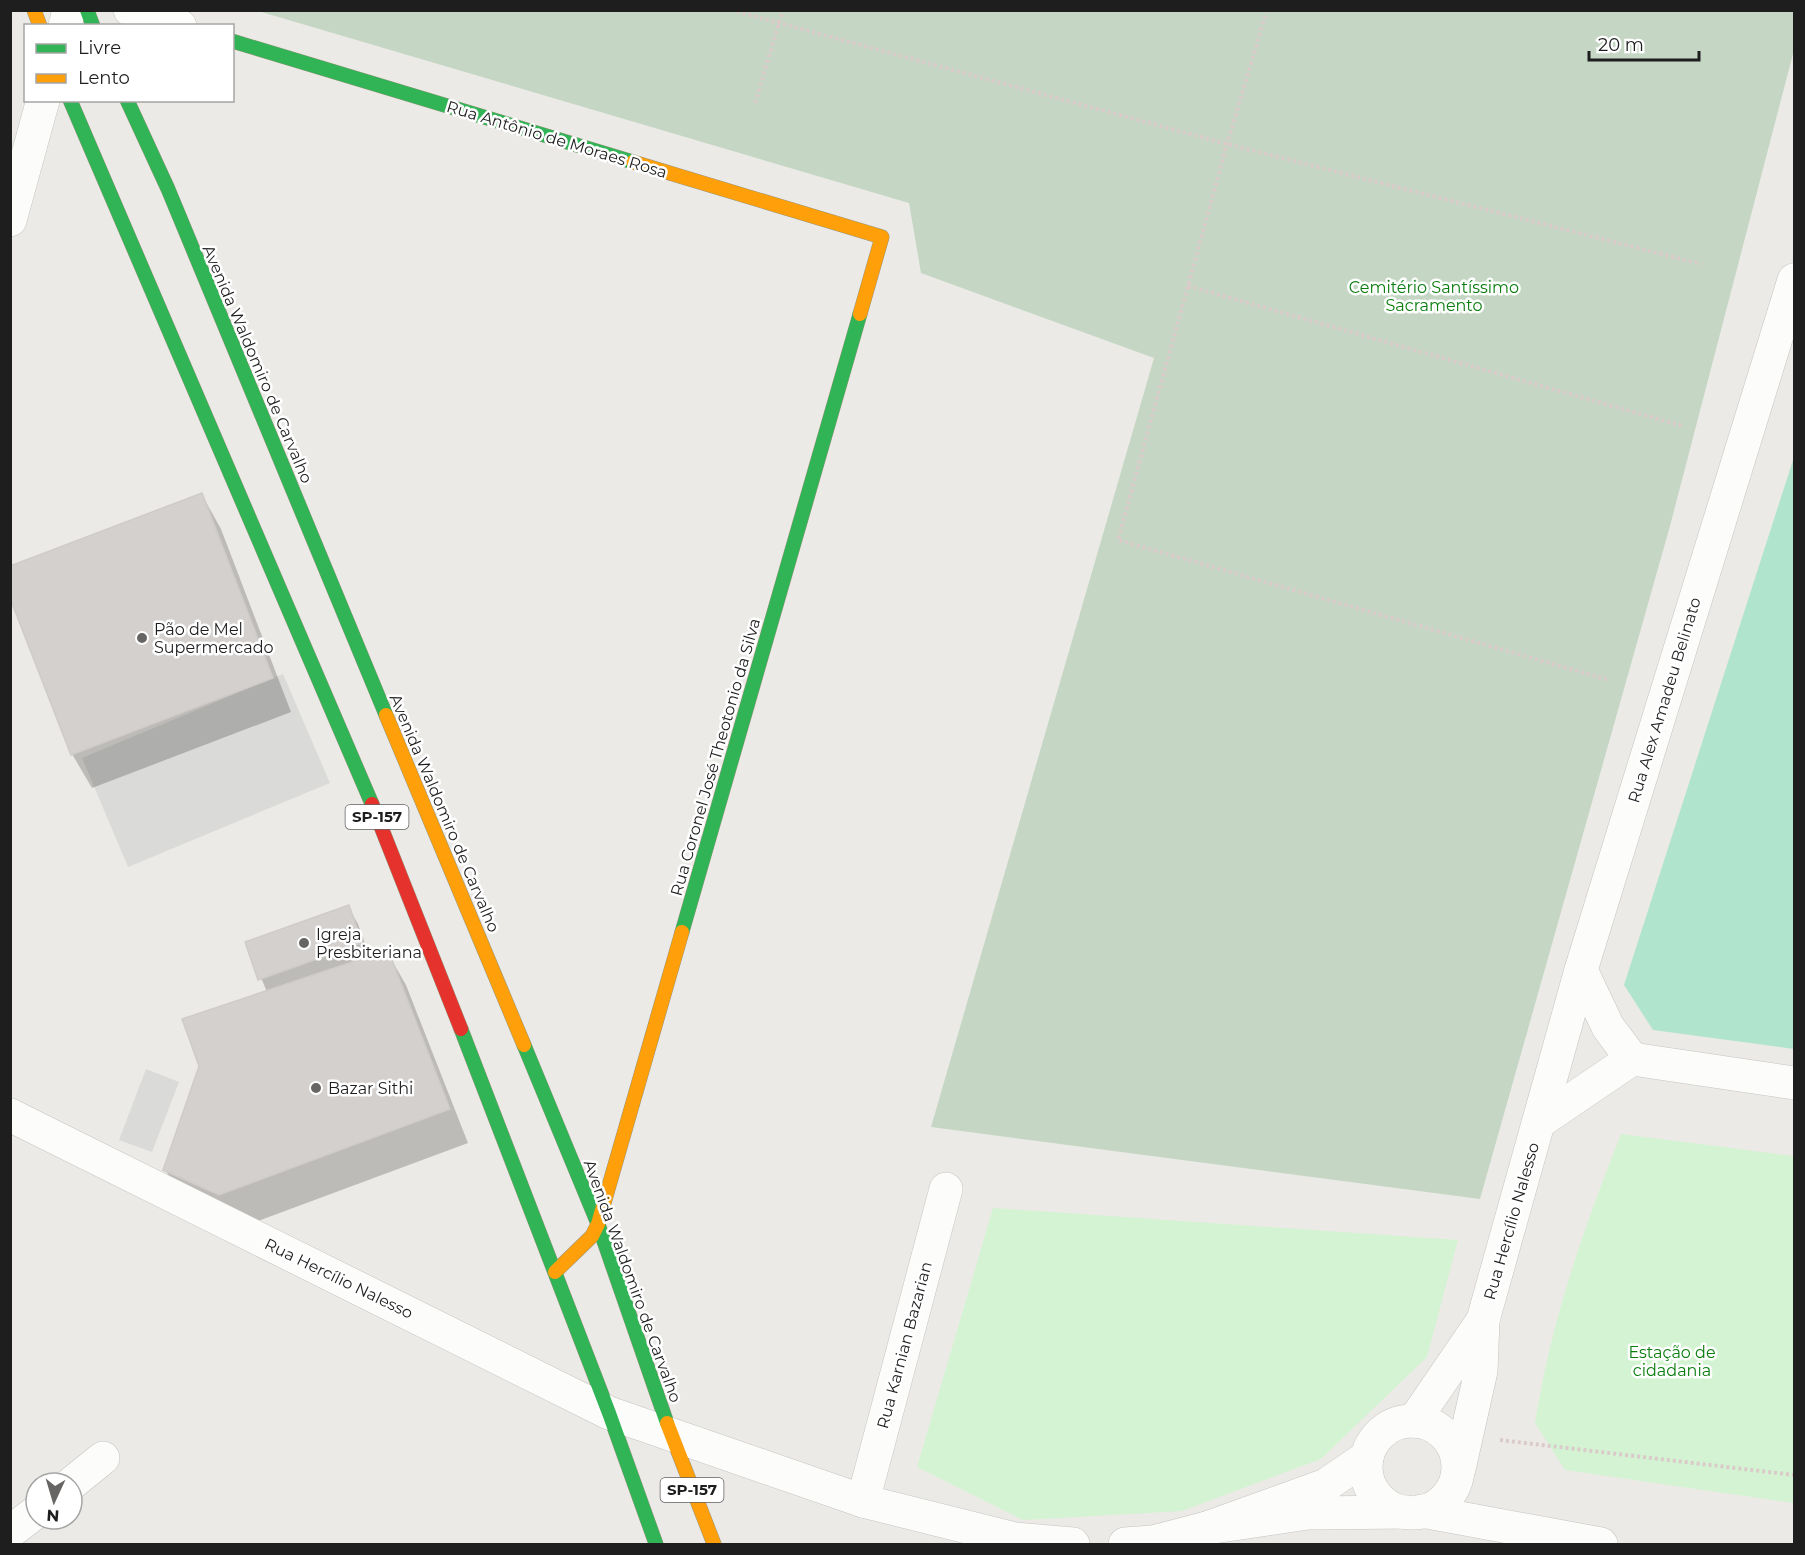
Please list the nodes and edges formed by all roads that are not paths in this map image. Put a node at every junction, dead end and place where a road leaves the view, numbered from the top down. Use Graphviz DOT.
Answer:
graph roads {
  1 [pos="130,10"];
  2 [pos="174,24"];
  3 [pos="234,42"];
  4 [pos="42,102"];
  5 [pos="71,102"];
  6 [pos="128,102"];
  7 [pos="10,220"];
  8 [pos="882,237"];
  9 [pos="1794,279"];
  10 [pos="1581,970"];
  11 [pos="1632,1059"];
  12 [pos="1794,1083"];
  13 [pos="10,1115"];
  14 [pos="1539,1122"];
  15 [pos="946,1189"];
  16 [pos="598,1224"];
  17 [pos="555,1272"];
  18 [pos="1483,1320"];
  19 [pos="609,1413"];
  20 [pos="1414,1421"];
  21 [pos="671,1436"];
  22 [pos="1367,1457"];
  23 [pos="103,1458"];
  24 [pos="1459,1471"];
  25 [pos="84,1473"];
  26 [pos="863,1501"];
  27 [pos="1415,1512"];
  28 [pos="24,1521"];
  29 [pos="1207,1528"];
  30 [pos="10,1532"];
  31 [pos="656,1545"];
  32 [pos="714,1545"];
  33 [pos="1073,1545"];
  34 [pos="1125,1545"];
  35 [pos="1601,1545"];
  1 -- 2 [label="street"];
  3 -- 8 [label="main road, Rua Antônio de Moraes Rosa"];
  4 -- 7 [label="street"];
  5 -- 17 [label="main road, SP-157"];
  6 -- 16 [label="main road, Avenida Waldomiro de Carvalho / SP-157"];
  8 -- 16 [label="main road, Rua Coronel José Theotonio da Silva"];
  9 -- 10 [label="street, Rua Alex Amadeu Belinato"];
  10 -- 11 [label="street"];
  10 -- 14 [label="street, Rua Alex Amadeu Belinato"];
  11 -- 12 [label="street"];
  11 -- 14 [label="street"];
  13 -- 19 [label="street, Rua Hercílio Nalesso"];
  14 -- 18 [label="street, Rua Hercílio Nalesso"];
  15 -- 26 [label="street, Rua Karnian Bazarian"];
  16 -- 17 [label="main road, Rua Coronel José Theotonio da Silva"];
  16 -- 21 [label="main road, Avenida Waldomiro de Carvalho / SP-157"];
  17 -- 19 [label="main road, SP-157"];
  18 -- 20 [label="street"];
  18 -- 24 [label="street"];
  19 -- 21 [label="street, Rua Hercílio Nalesso"];
  19 -- 31 [label="main road, SP-157"];
  20 -- 22 [label="street"];
  20 -- 24 [label="street"];
  21 -- 26 [label="street, Rua Hercílio Nalesso"];
  21 -- 32 [label="main road, Avenida Waldomiro de Carvalho / SP-157"];
  22 -- 27 [label="street"];
  22 -- 29 [label="street"];
  23 -- 25 [label="street"];
  24 -- 27 [label="street"];
  26 -- 33 [label="street, Rua Hercílio Nalesso"];
  27 -- 29 [label="street"];
  27 -- 35 [label="street"];
  28 -- 30 [label="street"];
  29 -- 34 [label="street"];
}
